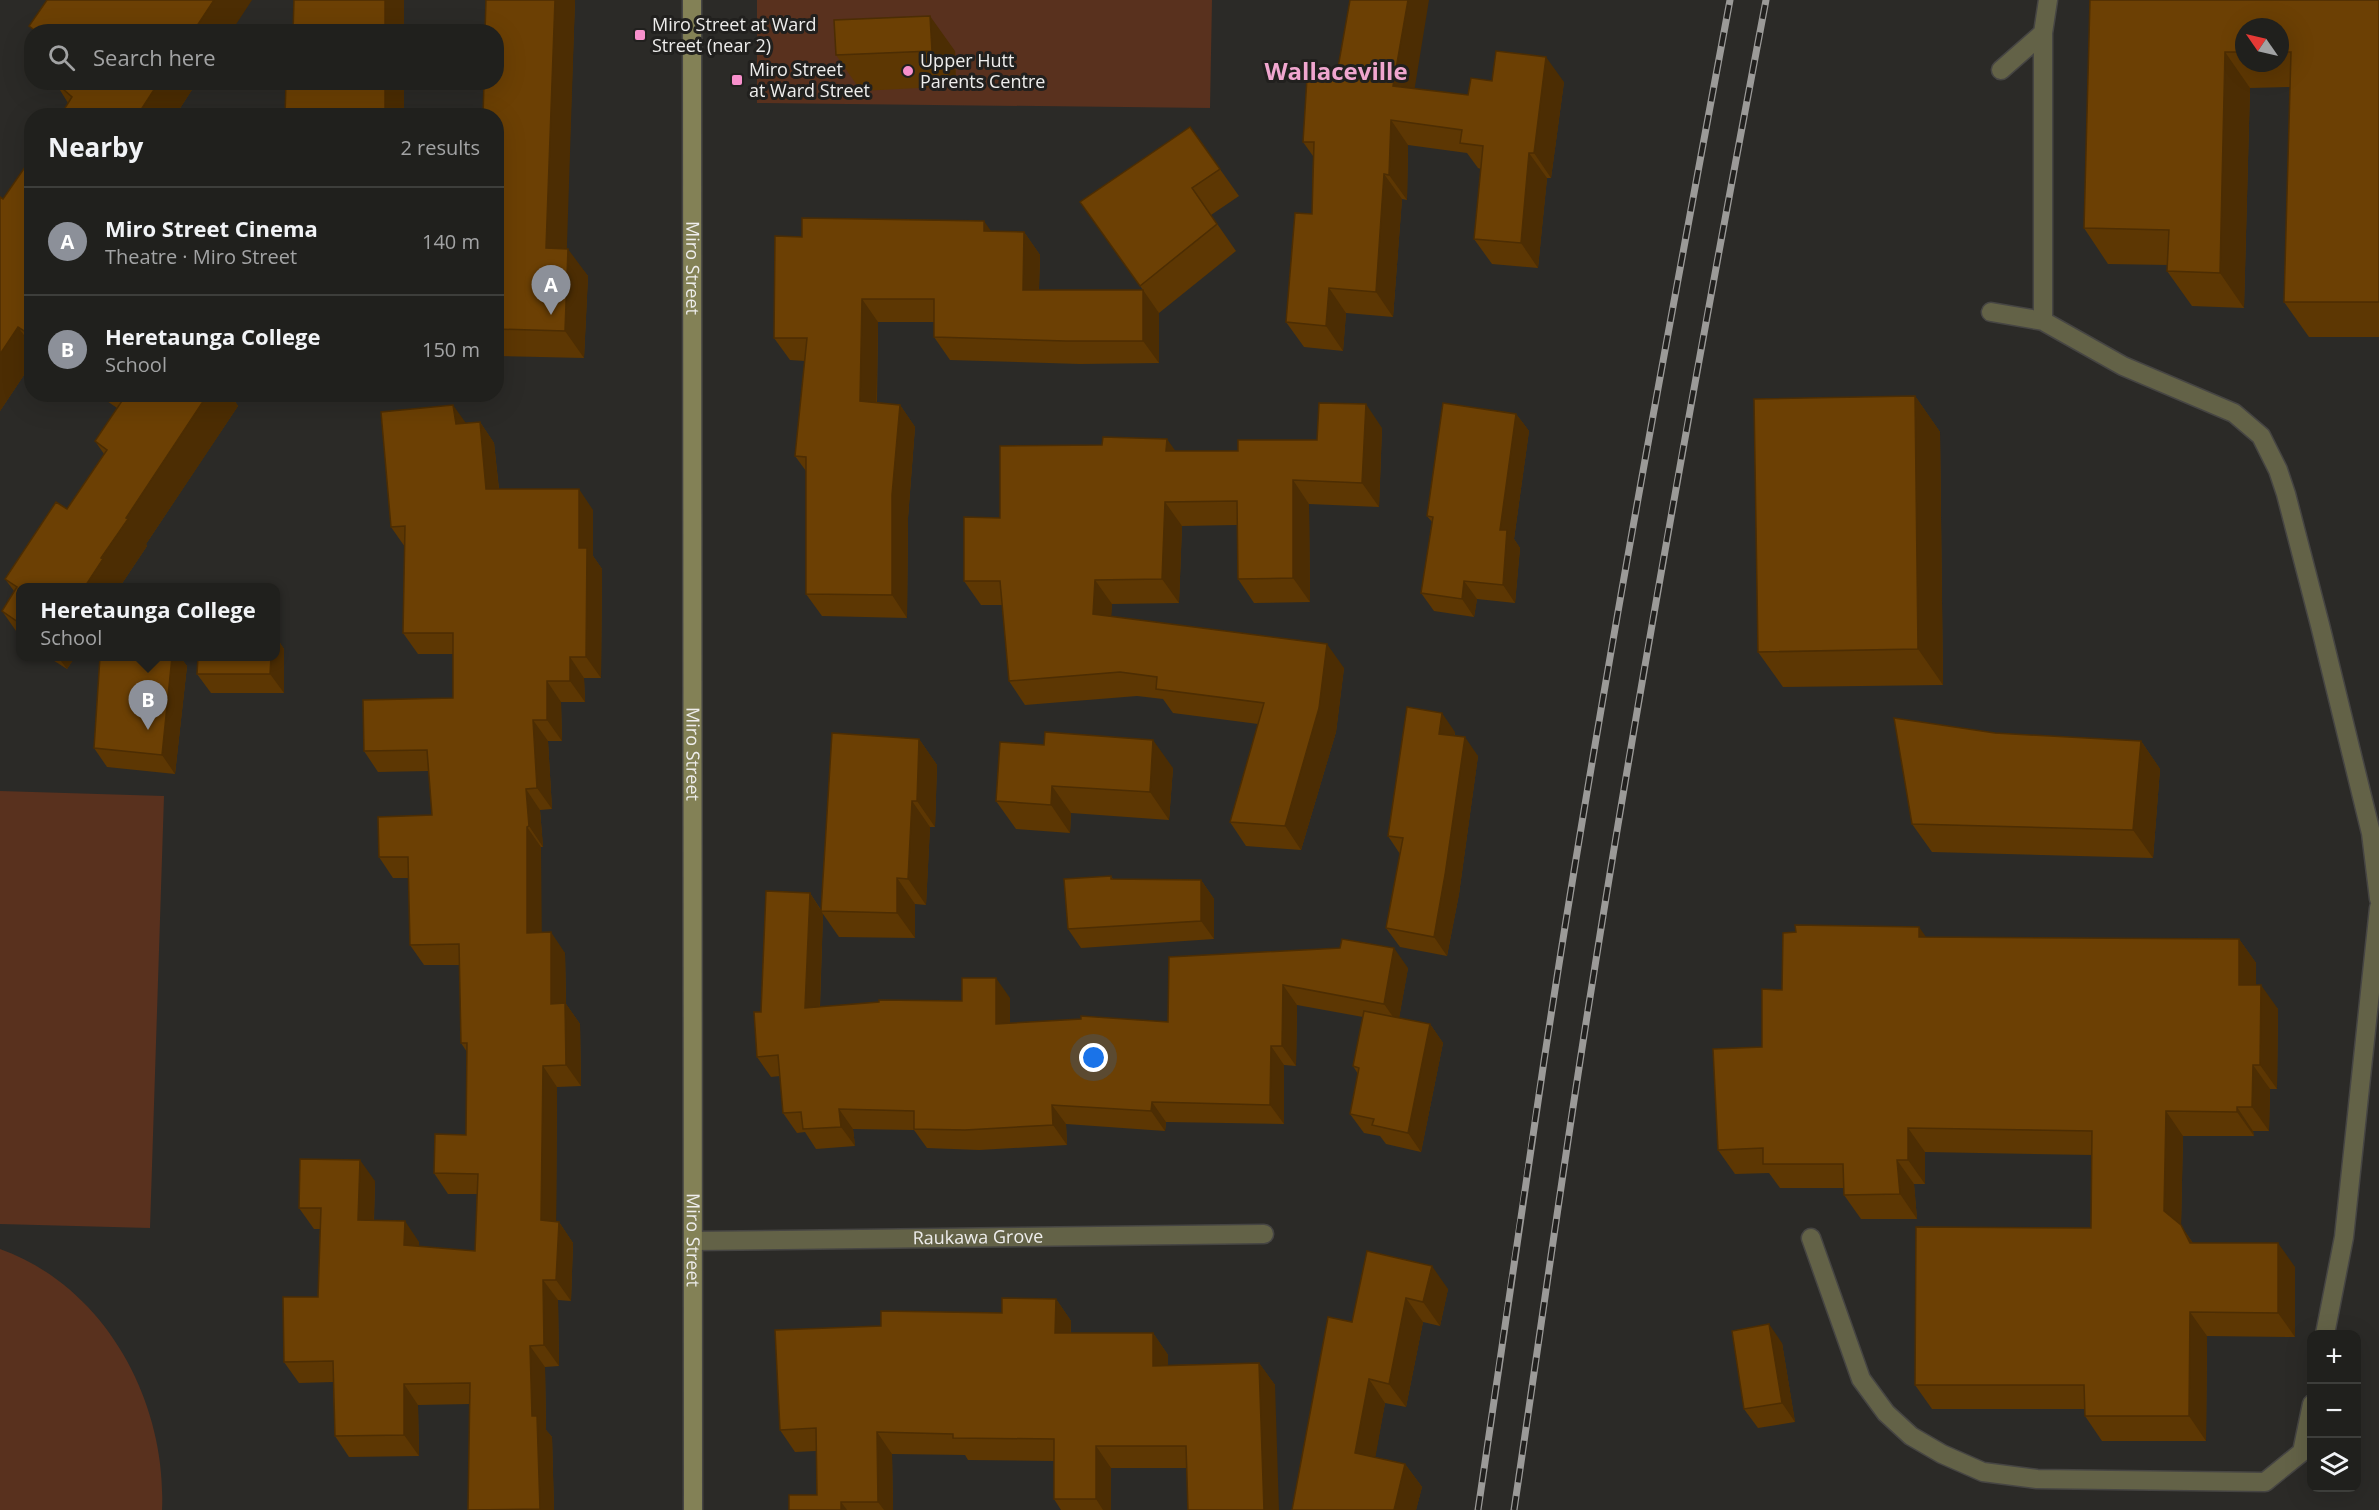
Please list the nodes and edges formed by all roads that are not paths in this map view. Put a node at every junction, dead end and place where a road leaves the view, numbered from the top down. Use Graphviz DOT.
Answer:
graph roads {
  1 [pos="692,0"];
  2 [pos="2048,0"];
  3 [pos="2043,33"];
  4 [pos="2001,70"];
  5 [pos="1991,312"];
  6 [pos="2043,321"];
  7 [pos="2379,899"];
  8 [pos="2379,908"];
  9 [pos="1264,1234"];
  10 [pos="1811,1238"];
  11 [pos="693,1240"];
  12 [pos="2326,1330"];
  13 [pos="2307,1428"];
  14 [pos="693,1510"];
  1 -- 11 [label="street, Miro Street"];
  2 -- 3 [label="street"];
  3 -- 4 [label="street"];
  3 -- 6 [label="street"];
  5 -- 6 [label="street"];
  6 -- 7 [label="street"];
  8 -- 12 [label="street"];
  9 -- 11 [label="street, Raukawa Grove"];
  10 -- 13 [label="street"];
  11 -- 14 [label="street, Miro Street"];
}
